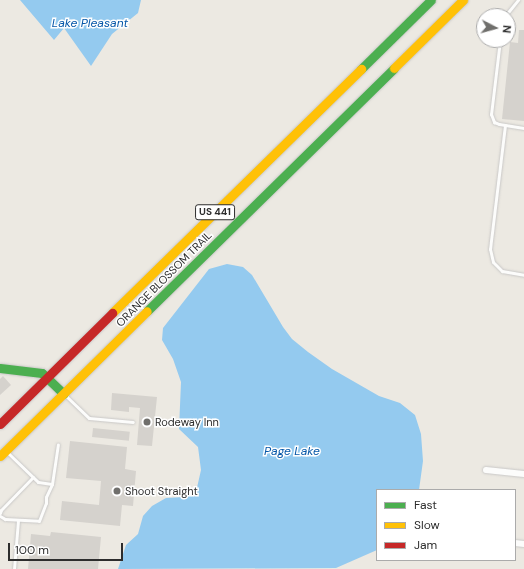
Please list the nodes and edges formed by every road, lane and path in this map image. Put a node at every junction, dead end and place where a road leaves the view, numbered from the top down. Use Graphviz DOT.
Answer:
graph roads {
  1 [pos="431,0"];
  2 [pos="463,0"];
  3 [pos="518,0"];
  4 [pos="512,8"];
  5 [pos="499,48"];
  6 [pos="505,125"];
  7 [pos="524,128"];
  8 [pos="524,275"];
  9 [pos="0,368"];
  10 [pos="48,377"];
  11 [pos="64,394"];
  12 [pos="133,422"];
  13 [pos="0,424"];
  14 [pos="58,444"];
  15 [pos="3,453"];
  16 [pos="486,470"];
  17 [pos="524,474"];
  18 [pos="32,477"];
  19 [pos="52,484"];
  20 [pos="0,512"];
  21 [pos="0,516"];
  22 [pos="18,520"];
  23 [pos="14,569"];
  1 -- 10 [label="main road, ORANGE BLOSSOM TRAIL / US 441"];
  2 -- 11 [label="main road, ORANGE BLOSSOM TRAIL / US 441"];
  3 -- 4 [label="lane"];
  5 -- 6 [label="lane"];
  6 -- 7 [label="lane"];
  6 -- 8 [label="lane"];
  9 -- 10 [label="main road"];
  10 -- 11 [label="main road"];
  10 -- 13 [label="main road, ORANGE BLOSSOM TRAIL / US 441"];
  11 -- 12 [label="lane"];
  11 -- 15 [label="main road, ORANGE BLOSSOM TRAIL / US 441"];
  14 -- 19 [label="lane"];
  15 -- 18 [label="lane"];
  16 -- 17 [label="street"];
  18 -- 19 [label="lane"];
  18 -- 20 [label="lane"];
  19 -- 22 [label="lane"];
  21 -- 22 [label="lane"];
  22 -- 23 [label="lane"];
}
